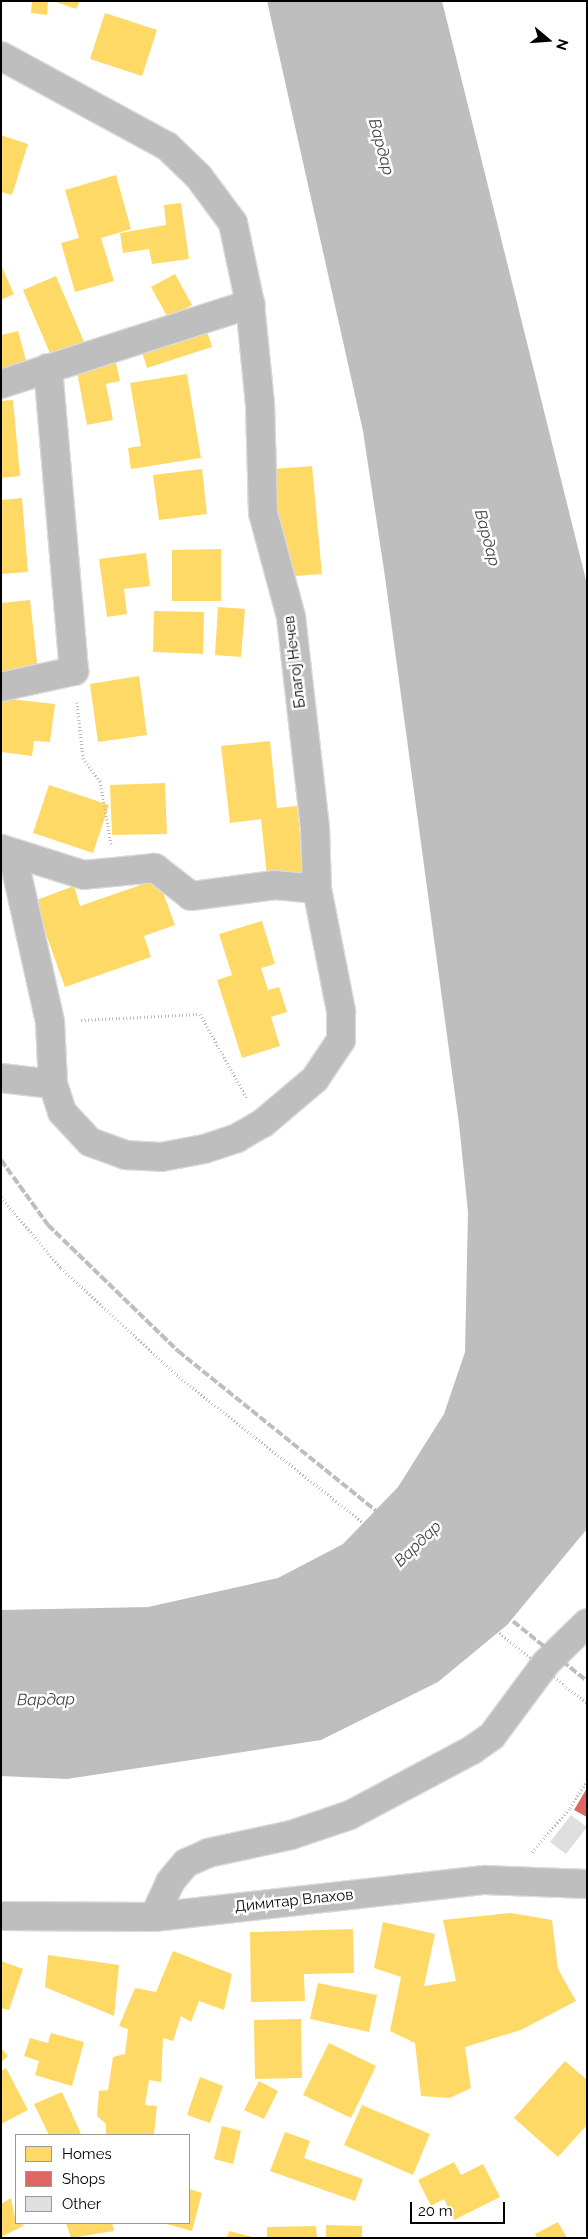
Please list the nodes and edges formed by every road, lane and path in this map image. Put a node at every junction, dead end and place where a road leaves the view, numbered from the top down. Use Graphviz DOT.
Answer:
graph roads {
  1 [pos="1,56"];
  2 [pos="250,304"];
  3 [pos="48,368"];
  4 [pos="1,384"];
  5 [pos="74,671"];
  6 [pos="1,687"];
  7 [pos="7,853"];
  8 [pos="116,871"];
  9 [pos="317,888"];
  10 [pos="50,1022"];
  11 [pos="1,1078"];
  12 [pos="53,1084"];
  13 [pos="263,1123"];
  14 [pos="1,1197"];
  15 [pos="587,1623"];
  16 [pos="587,1703"];
  17 [pos="587,1781"];
  18 [pos="506,1881"];
  19 [pos="587,1884"];
  20 [pos="1,1916"];
  21 [pos="154,1916"];
  1 -- 2 [label="street, Благој Нечев"];
  2 -- 3 [label="street"];
  2 -- 9 [label="street, Благој Нечев"];
  3 -- 4 [label="street"];
  3 -- 5 [label="street"];
  5 -- 6 [label="street"];
  5 -- 8 [label="path"];
  7 -- 8 [label="street"];
  7 -- 10 [label="street, Благој Нечев"];
  8 -- 9 [label="street"];
  9 -- 13 [label="street, Благој Нечев"];
  10 -- 12 [label="street, Благој Нечев"];
  10 -- 13 [label="path"];
  11 -- 12 [label="street"];
  12 -- 13 [label="street, Благој Нечев"];
  14 -- 16 [label="path, bridge"];
  15 -- 21 [label="street"];
  17 -- 18 [label="path"];
  18 -- 19 [label="street, Димитар Влахов"];
  18 -- 21 [label="street, Димитар Влахов"];
  20 -- 21 [label="street, Димитар Влахов"];
}
